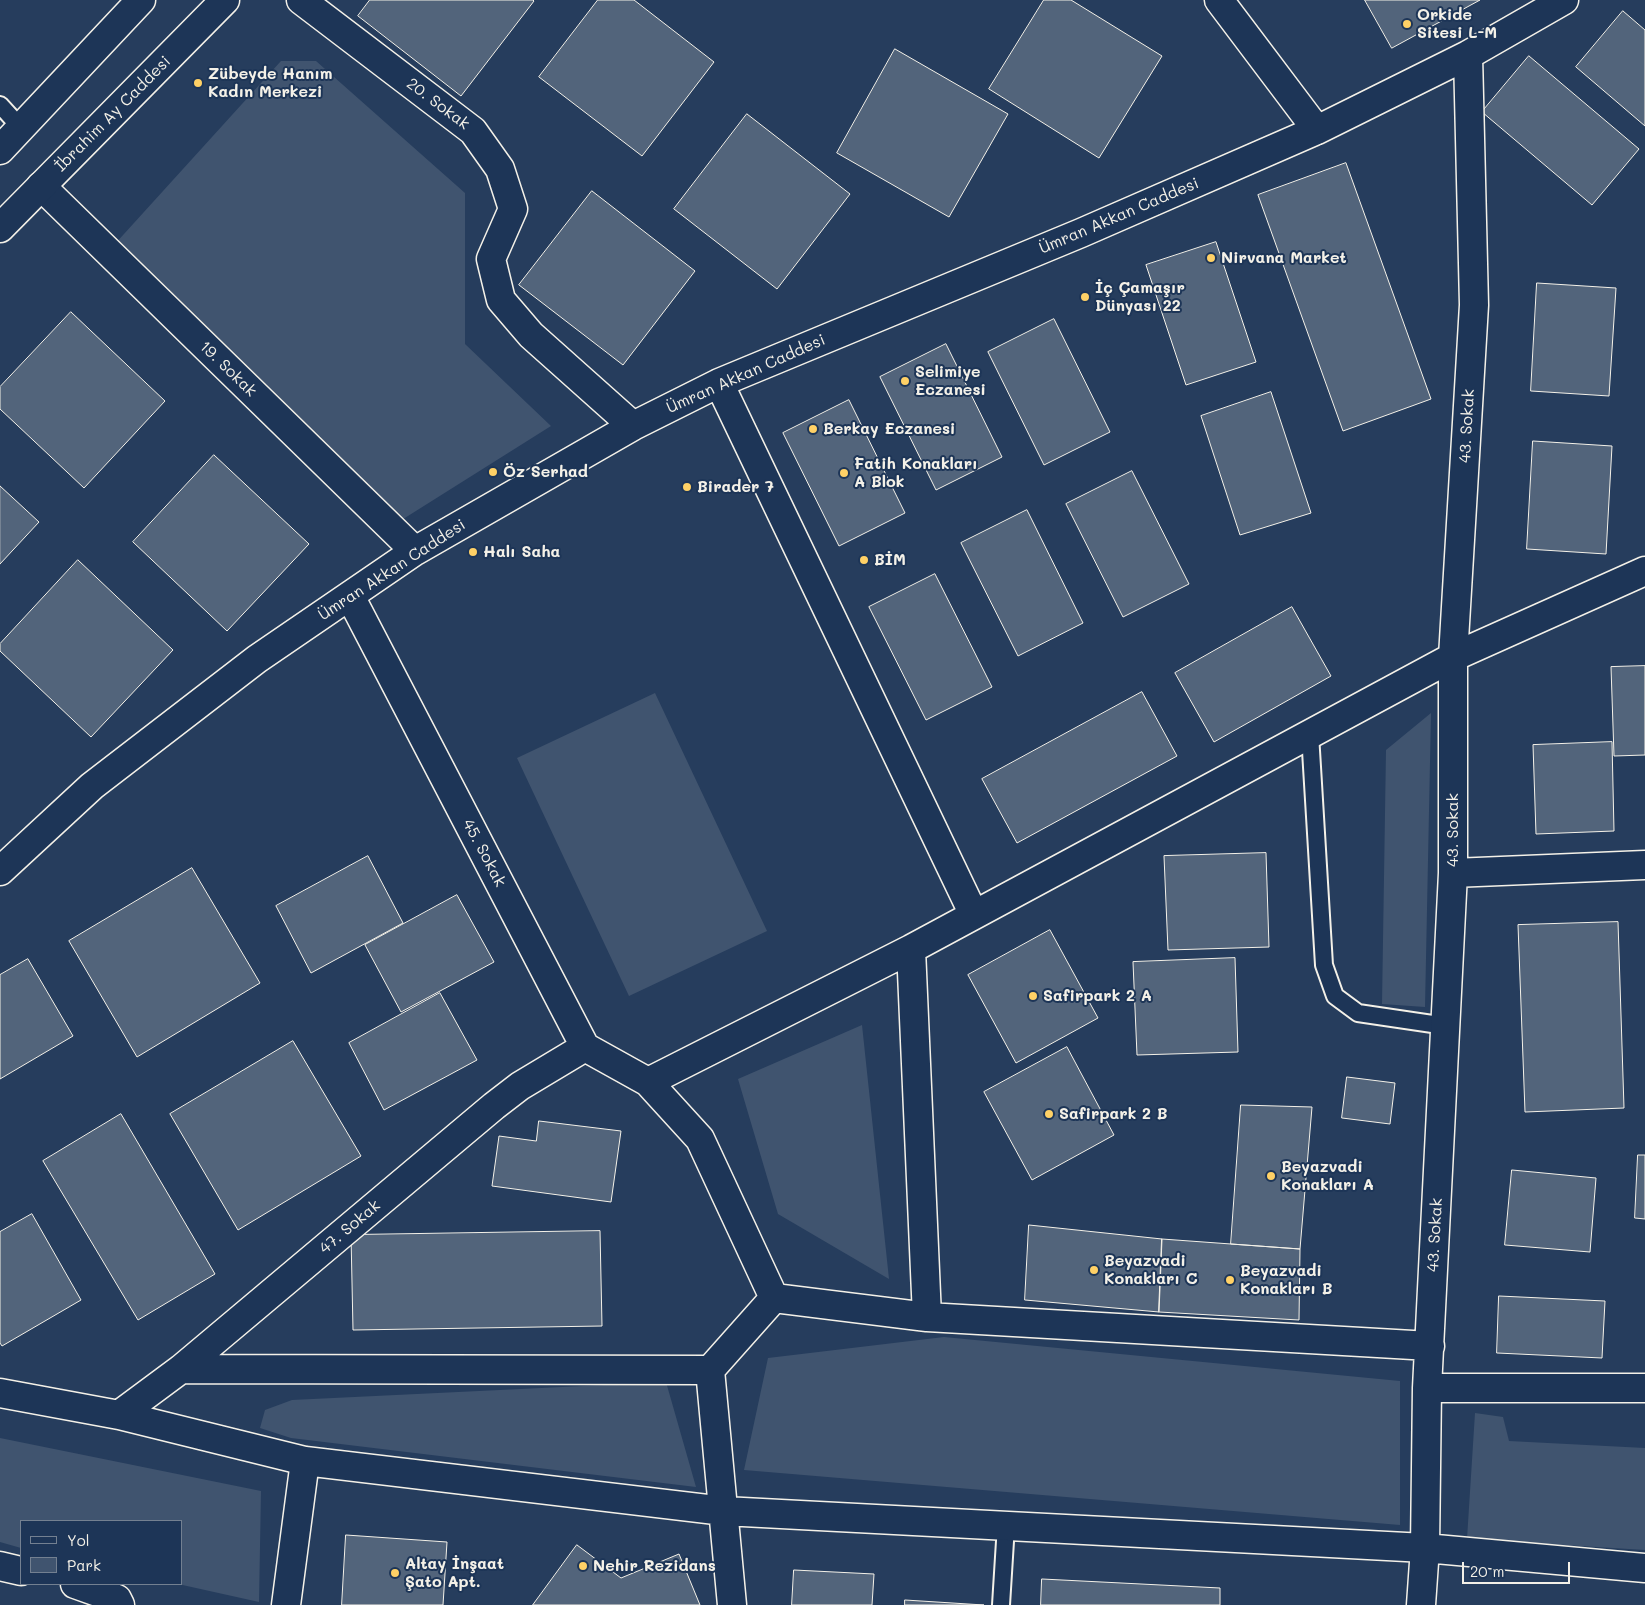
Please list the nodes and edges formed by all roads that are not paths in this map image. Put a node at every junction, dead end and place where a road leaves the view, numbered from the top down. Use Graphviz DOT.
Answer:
graph roads {
  1 [pos="141,0"];
  2 [pos="225,0"];
  3 [pos="301,0"];
  4 [pos="1219,0"];
  5 [pos="1564,0"];
  6 [pos="1468,56"];
  7 [pos="0,105"];
  8 [pos="21,128"];
  9 [pos="1317,130"];
  10 [pos="0,150"];
  11 [pos="41,186"];
  12 [pos="0,228"];
  13 [pos="718,383"];
  14 [pos="633,426"];
  15 [pos="415,551"];
  16 [pos="1645,571"];
  17 [pos="350,596"];
  18 [pos="1453,657"];
  19 [pos="1310,734"];
  20 [pos="1645,864"];
  21 [pos="0,872"];
  22 [pos="1453,873"];
  23 [pos="974,915"];
  24 [pos="911,949"];
  25 [pos="1446,1026"];
  26 [pos="585,1047"];
  27 [pos="648,1082"];
  28 [pos="774,1298"];
  29 [pos="927,1317"];
  30 [pos="1430,1346"];
  31 [pos="181,1369"];
  32 [pos="710,1370"];
  33 [pos="1427,1388"];
  34 [pos="1645,1388"];
  35 [pos="0,1393"];
  36 [pos="119,1415"];
  37 [pos="305,1461"];
  38 [pos="724,1511"];
  39 [pos="1006,1525"];
  40 [pos="1425,1548"];
  41 [pos="0,1566"];
  42 [pos="1645,1568"];
  43 [pos="20,1571"];
  44 [pos="78,1585"];
  45 [pos="120,1605"];
  46 [pos="286,1605"];
  47 [pos="732,1605"];
  48 [pos="1001,1605"];
  49 [pos="1421,1605"];
  1 -- 8 [label="street"];
  2 -- 11 [label="street, İbrahim Ay Caddesi"];
  3 -- 14 [label="street, 20. Sokak"];
  4 -- 9 [label="street"];
  5 -- 6 [label="street, Ümran Akkan Caddesi"];
  6 -- 9 [label="street, Ümran Akkan Caddesi"];
  6 -- 18 [label="street, 43. Sokak"];
  7 -- 8 [label="lane"];
  8 -- 10 [label="street"];
  9 -- 13 [label="street, Ümran Akkan Caddesi"];
  11 -- 12 [label="street, İbrahim Ay Caddesi"];
  11 -- 15 [label="street, 19. Sokak"];
  13 -- 14 [label="street, Ümran Akkan Caddesi"];
  13 -- 23 [label="street"];
  14 -- 15 [label="street, Ümran Akkan Caddesi"];
  15 -- 17 [label="street, Ümran Akkan Caddesi"];
  16 -- 18 [label="street"];
  17 -- 21 [label="street, Ümran Akkan Caddesi"];
  17 -- 26 [label="street, 45. Sokak"];
  18 -- 19 [label="street"];
  18 -- 22 [label="street, 43. Sokak"];
  19 -- 23 [label="street"];
  19 -- 25 [label="lane"];
  20 -- 22 [label="street"];
  22 -- 25 [label="street, 43. Sokak"];
  23 -- 24 [label="street"];
  24 -- 27 [label="street"];
  24 -- 29 [label="street"];
  25 -- 30 [label="street, 43. Sokak"];
  26 -- 27 [label="street"];
  26 -- 31 [label="street, 47. Sokak"];
  27 -- 28 [label="street"];
  28 -- 29 [label="street"];
  28 -- 32 [label="street"];
  29 -- 30 [label="street"];
  30 -- 33 [label="street, 43. Sokak"];
  31 -- 32 [label="street"];
  31 -- 36 [label="street, 47. Sokak"];
  32 -- 38 [label="street"];
  33 -- 34 [label="street"];
  33 -- 40 [label="street, 43. Sokak"];
  35 -- 36 [label="street"];
  36 -- 37 [label="street"];
  37 -- 38 [label="street"];
  37 -- 46 [label="street"];
  38 -- 39 [label="street"];
  38 -- 47 [label="street"];
  39 -- 40 [label="street"];
  39 -- 48 [label="lane"];
  40 -- 42 [label="street"];
  40 -- 49 [label="street, 43. Sokak"];
  41 -- 43 [label="street"];
  44 -- 45 [label="street"];
}
